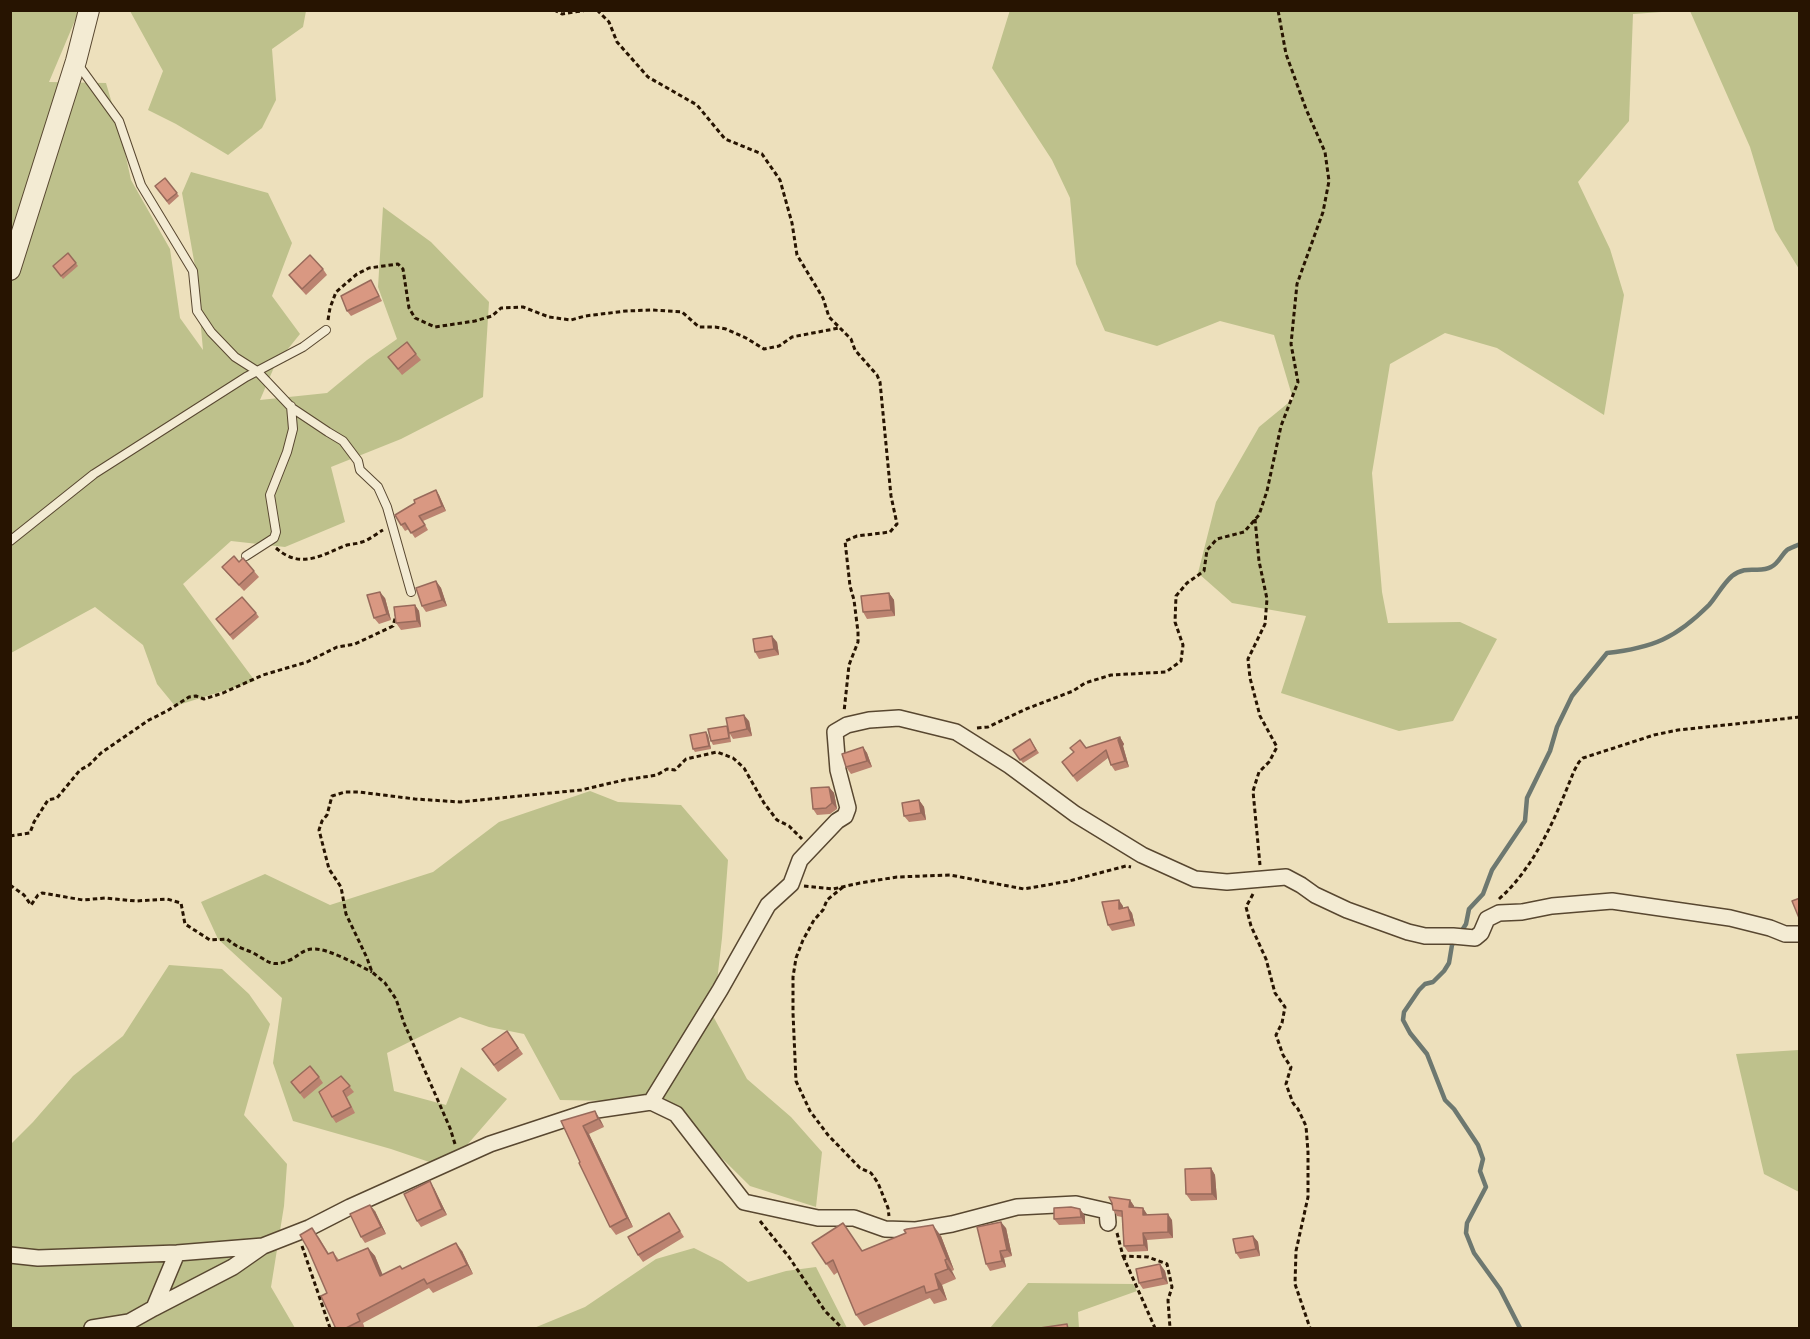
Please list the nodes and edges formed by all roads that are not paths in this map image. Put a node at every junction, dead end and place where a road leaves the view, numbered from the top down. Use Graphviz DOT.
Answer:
graph roads {
  1 [pos="89,10"];
  2 [pos="76,61"];
  3 [pos="10,270"];
  4 [pos="326,330"];
  5 [pos="257,371"];
  6 [pos="291,406"];
  7 [pos="10,541"];
  8 [pos="246,556"];
  9 [pos="411,592"];
  10 [pos="1800,934"];
  11 [pos="651,1102"];
  12 [pos="1108,1223"];
  13 [pos="263,1246"];
  14 [pos="177,1252"];
  15 [pos="10,1255"];
  16 [pos="154,1308"];
  17 [pos="92,1329"];
  1 -- 2 [label="street"];
  2 -- 3 [label="street"];
  2 -- 5 [label="lane"];
  4 -- 5 [label="lane"];
  5 -- 6 [label="lane"];
  5 -- 7 [label="lane"];
  6 -- 8 [label="lane"];
  6 -- 9 [label="lane"];
  10 -- 11 [label="street"];
  11 -- 12 [label="street"];
  11 -- 13 [label="street"];
  13 -- 14 [label="street"];
  13 -- 16 [label="street"];
  14 -- 15 [label="street"];
  14 -- 16 [label="street"];
  16 -- 17 [label="street"];
}
